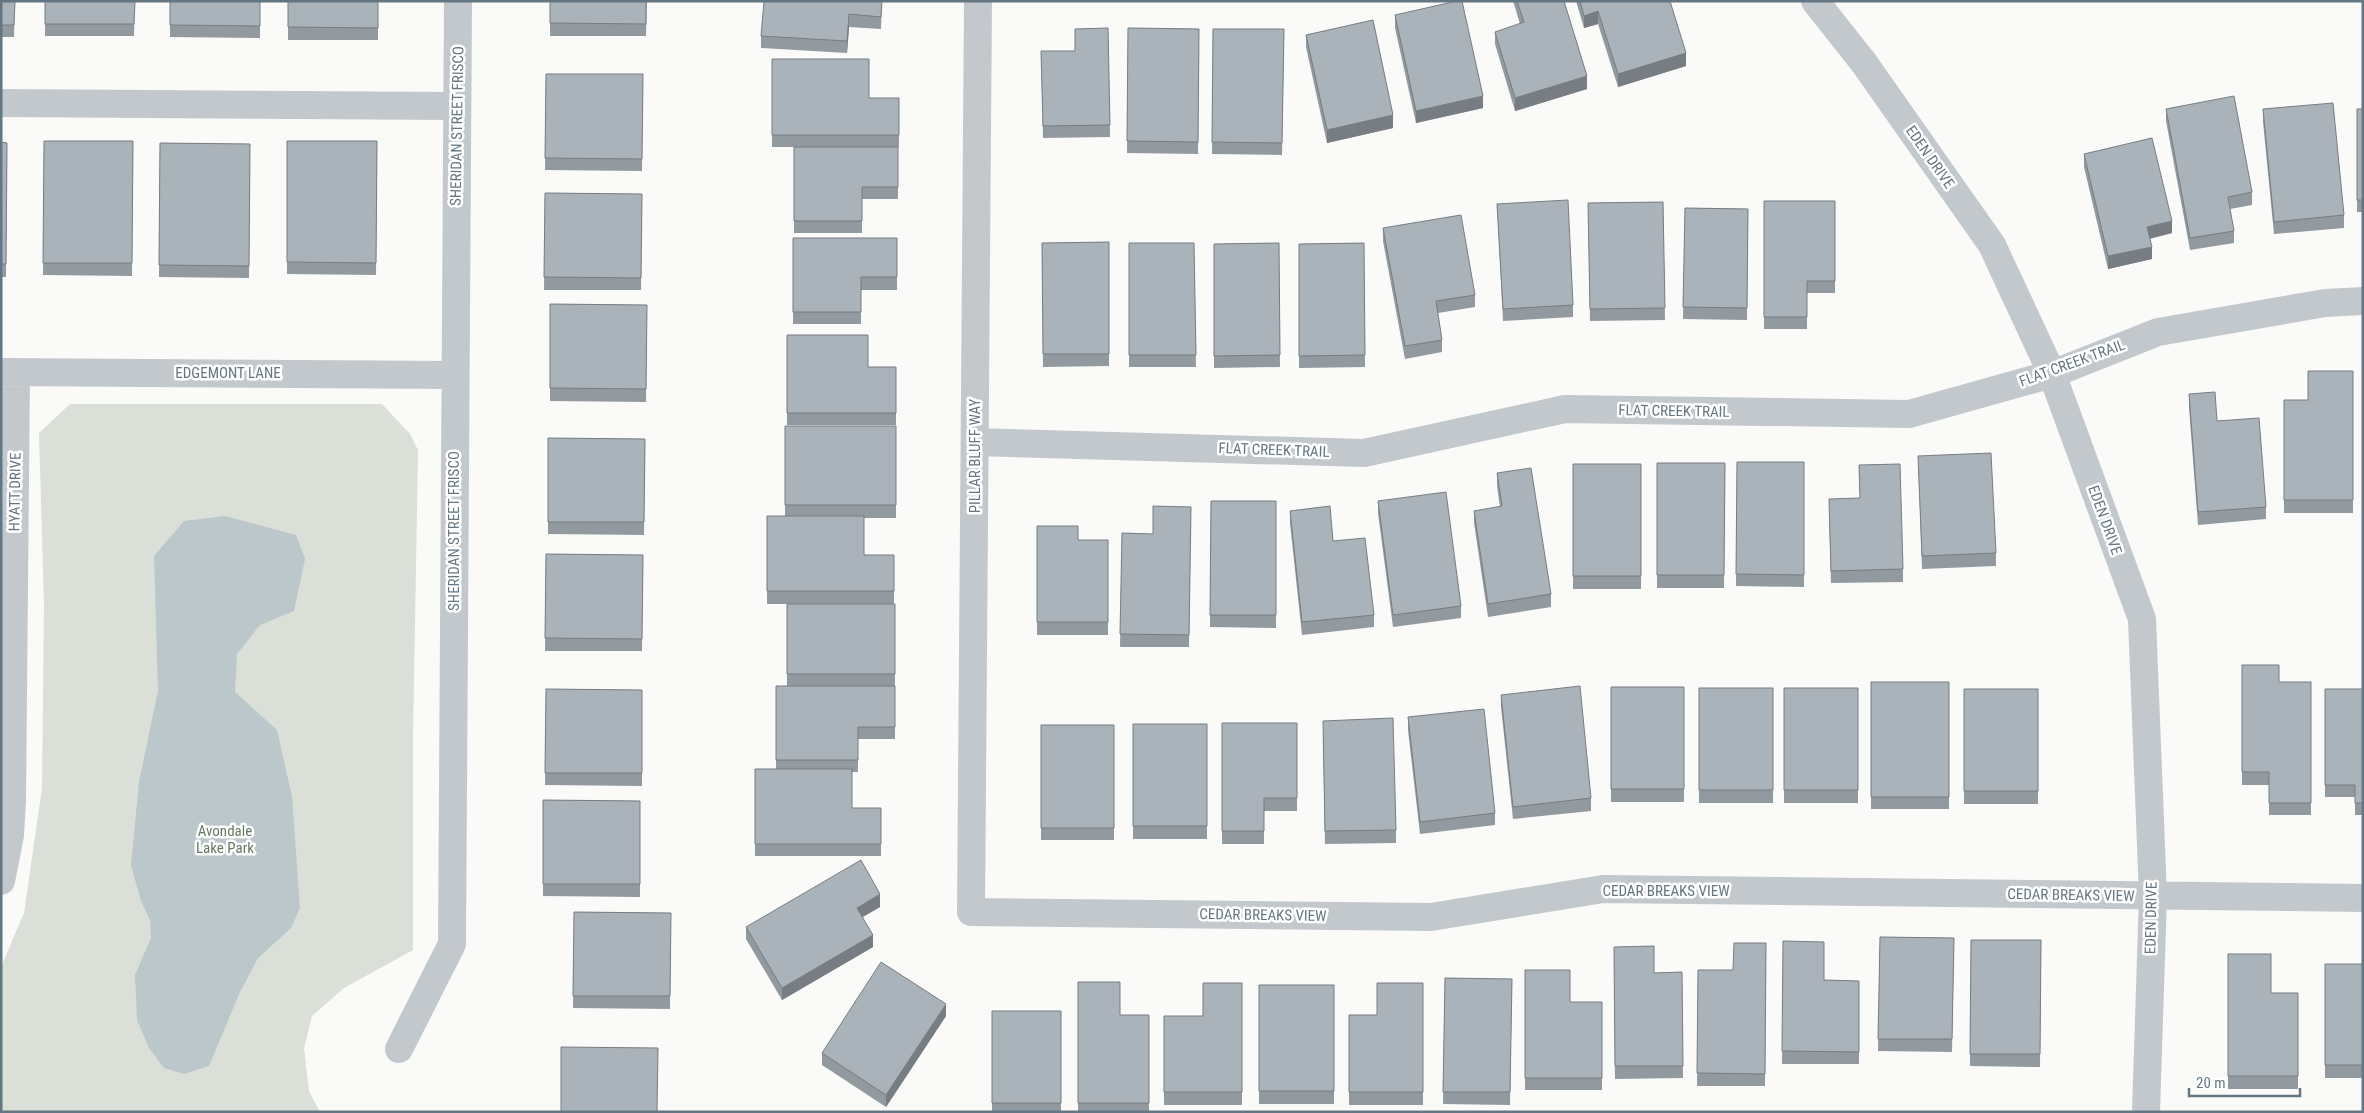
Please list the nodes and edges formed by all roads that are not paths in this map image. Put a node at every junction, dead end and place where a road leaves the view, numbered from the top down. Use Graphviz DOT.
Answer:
graph roads {
  1 [pos="458,1"];
  2 [pos="978,1"];
  3 [pos="1815,1"];
  4 [pos="1,103"];
  5 [pos="458,106"];
  6 [pos="2363,301"];
  7 [pos="9,372"];
  8 [pos="2052,374"];
  9 [pos="455,375"];
  10 [pos="975,442"];
  11 [pos="7,643"];
  12 [pos="1,880"];
  13 [pos="2152,896"];
  14 [pos="2363,898"];
  15 [pos="971,912"];
  16 [pos="399,1049"];
  17 [pos="2146,1112"];
  1 -- 5 [label="street, SHERIDAN STREET FRISCO"];
  2 -- 10 [label="street, PILLAR BLUFF WAY"];
  3 -- 8 [label="street, EDEN DRIVE"];
  4 -- 5 [label="street"];
  5 -- 9 [label="street, SHERIDAN STREET FRISCO"];
  6 -- 8 [label="street, FLAT CREEK TRAIL"];
  7 -- 9 [label="street, EDGEMONT LANE"];
  7 -- 11 [label="street, HYATT DRIVE"];
  8 -- 10 [label="street, FLAT CREEK TRAIL"];
  8 -- 13 [label="street, EDEN DRIVE"];
  9 -- 16 [label="street, SHERIDAN STREET FRISCO"];
  10 -- 15 [label="street, PILLAR BLUFF WAY"];
  11 -- 12 [label="street, HYATT DRIVE"];
  13 -- 14 [label="street, CEDAR BREAKS VIEW"];
  13 -- 15 [label="street, CEDAR BREAKS VIEW"];
  13 -- 17 [label="street, EDEN DRIVE"];
}
